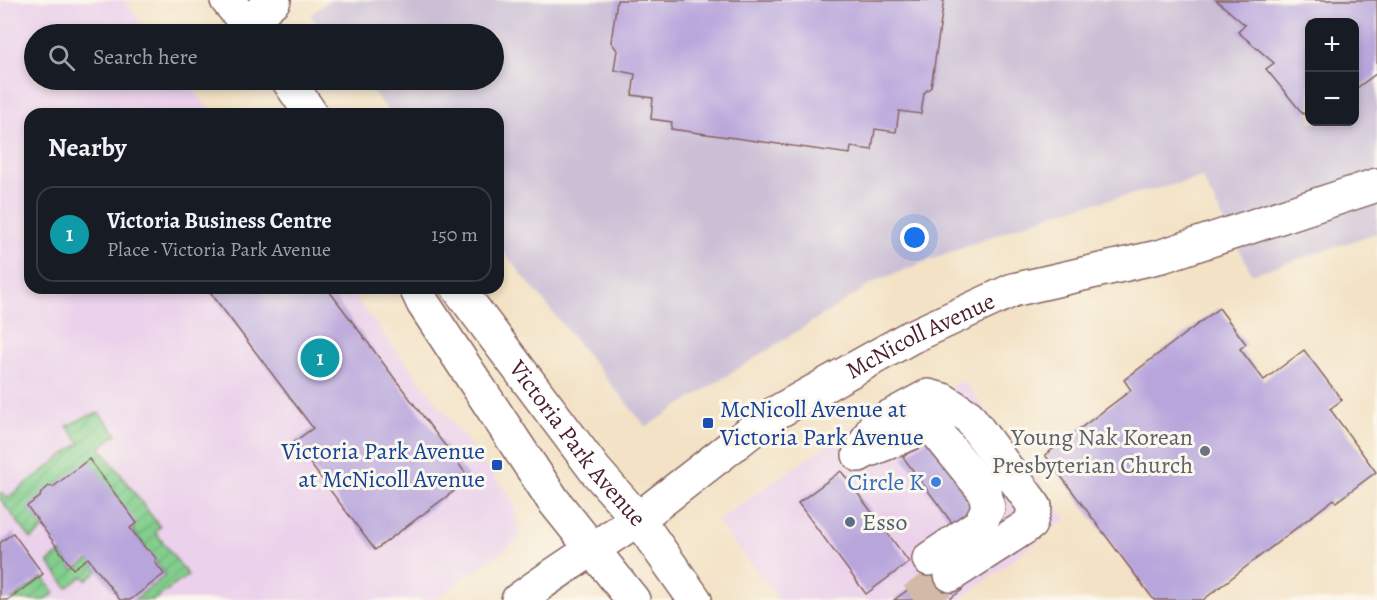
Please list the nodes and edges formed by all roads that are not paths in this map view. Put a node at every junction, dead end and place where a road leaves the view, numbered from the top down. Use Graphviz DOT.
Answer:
graph roads {
  1 [pos="274,0"];
  2 [pos="243,20"];
  3 [pos="295,90"];
  4 [pos="307,108"];
  5 [pos="1377,185"];
  6 [pos="419,294"];
  7 [pos="463,294"];
  8 [pos="638,519"];
  9 [pos="593,550"];
  10 [pos="940,567"];
  11 [pos="518,600"];
  12 [pos="633,600"];
  13 [pos="695,600"];
  1 -- 2 [label="main road"];
  3 -- 4 [label="main road"];
  5 -- 8 [label="main road, McNicoll Avenue"];
  6 -- 9 [label="main road, Victoria Park Avenue"];
  7 -- 8 [label="main road, Victoria Park Avenue"];
  8 -- 9 [label="main road, McNicoll Avenue"];
  8 -- 13 [label="main road, Victoria Park Avenue"];
  9 -- 11 [label="main road, McNicoll Avenue"];
  9 -- 12 [label="main road, Victoria Park Avenue"];
  10 -- 10 [label="main road"];
}
